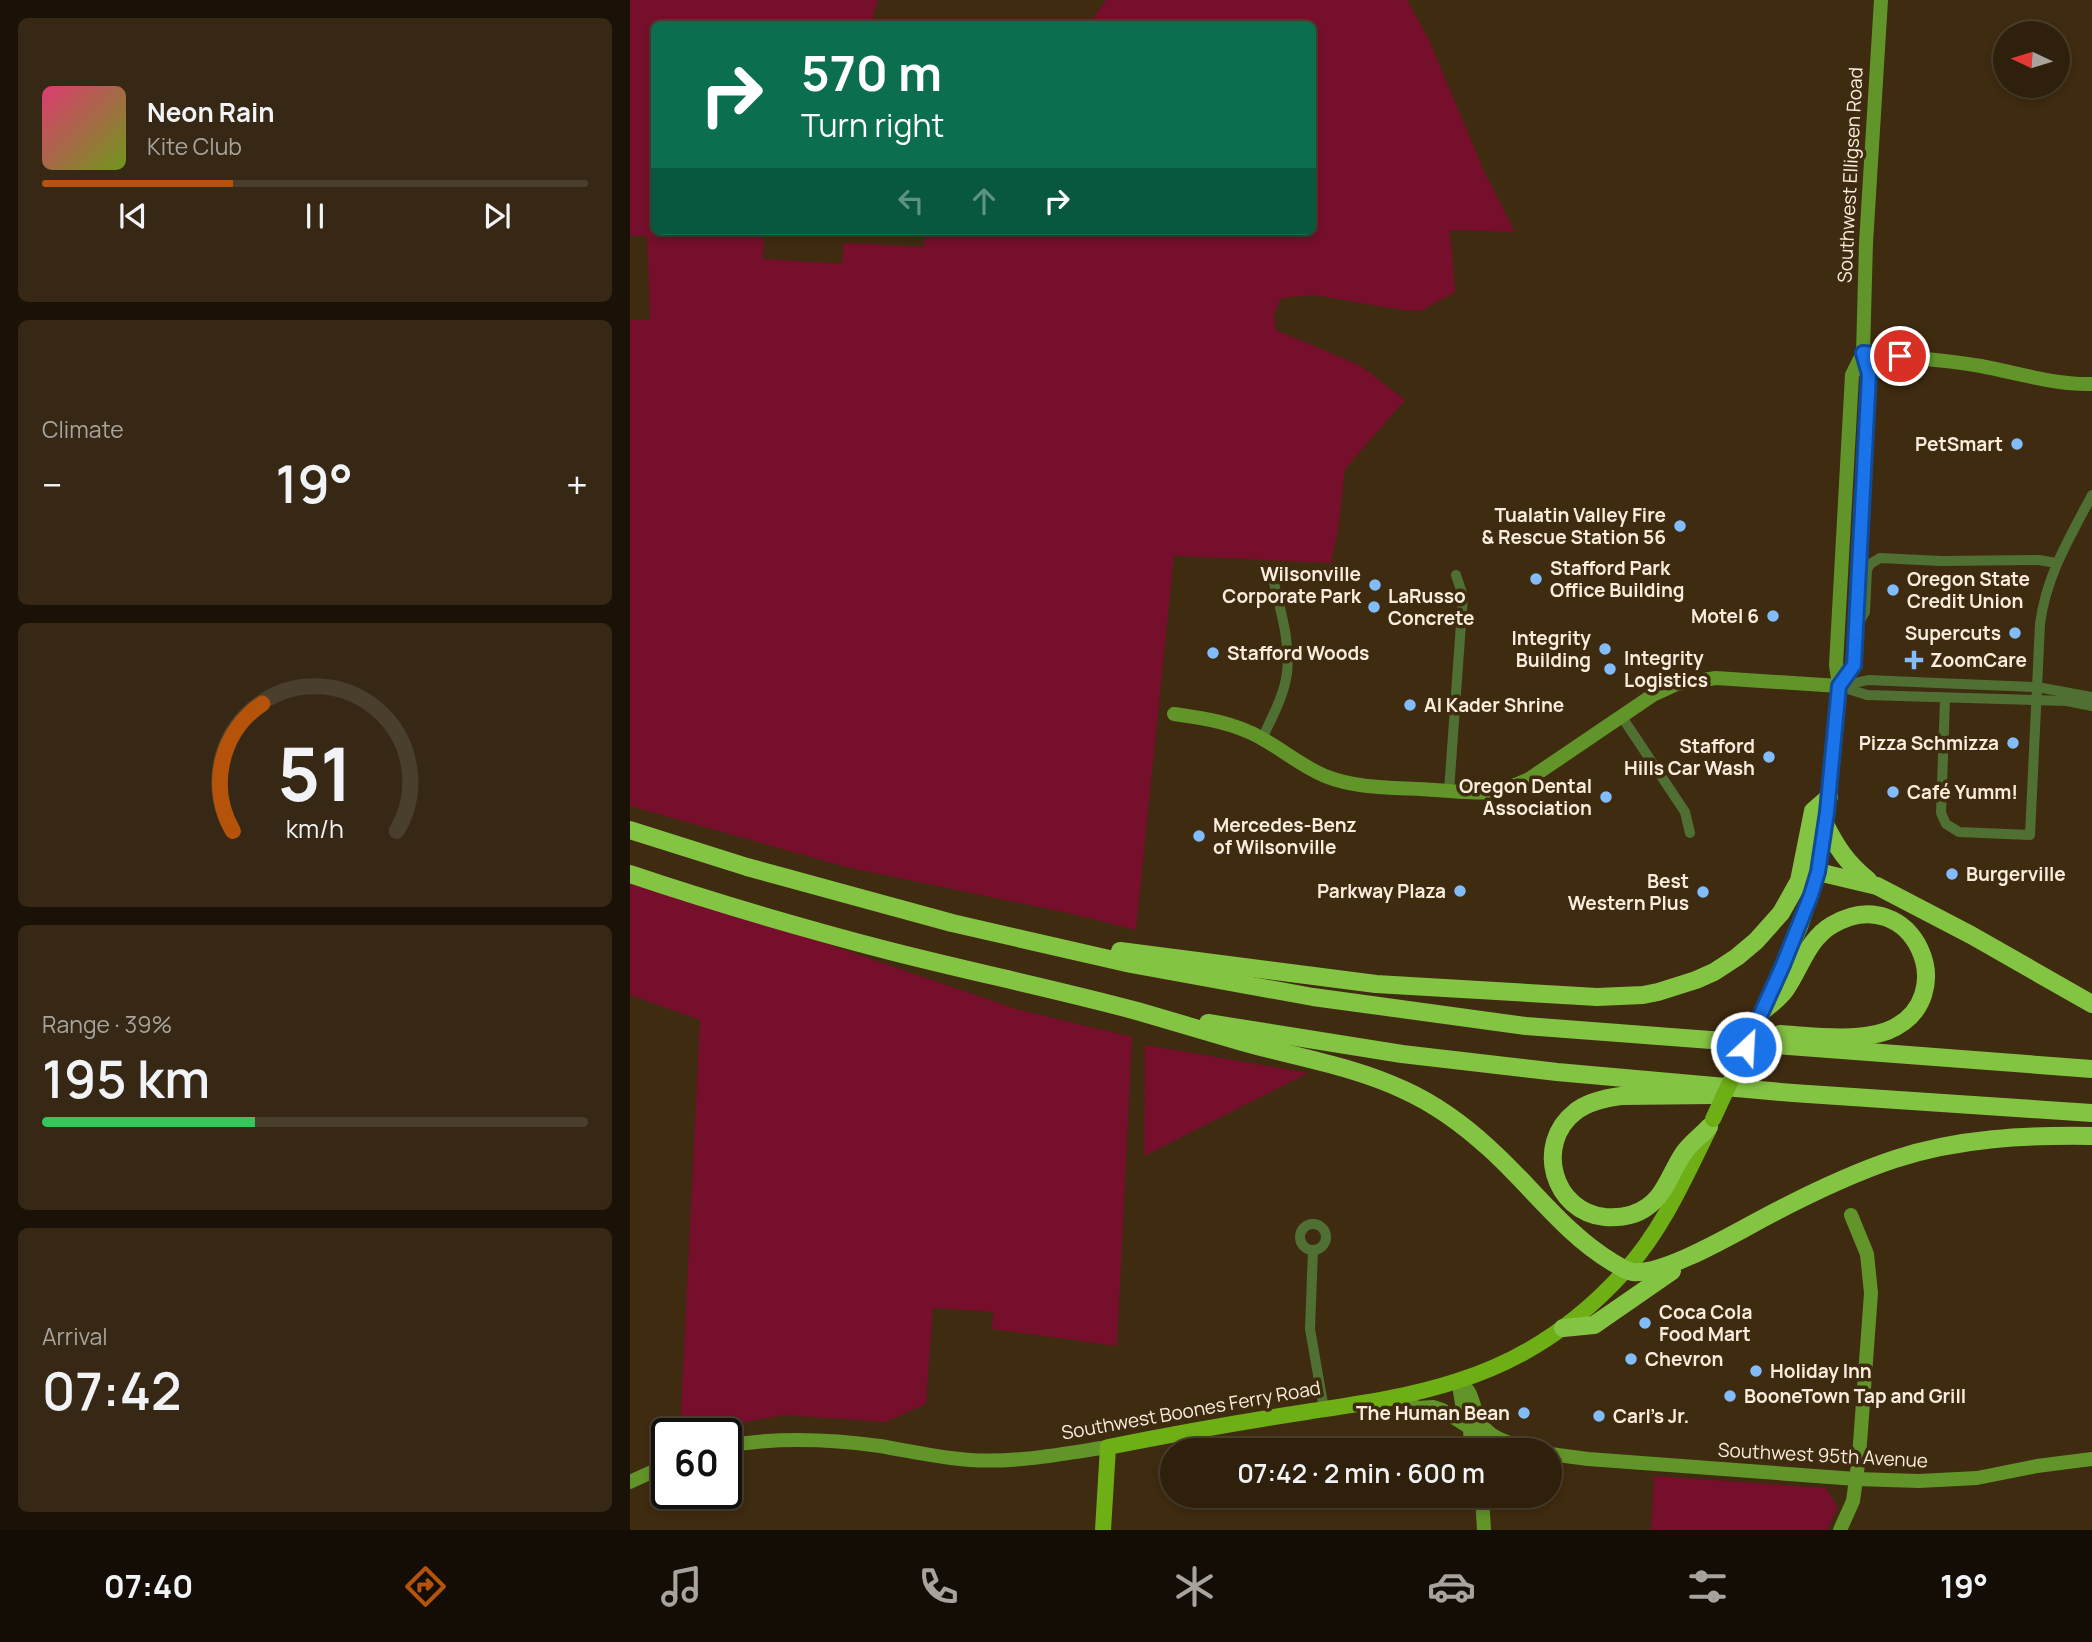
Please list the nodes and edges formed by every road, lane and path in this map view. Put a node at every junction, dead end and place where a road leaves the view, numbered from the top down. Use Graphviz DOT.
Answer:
graph roads {
  1 [pos="1881,0"];
  2 [pos="1863,353"];
  3 [pos="2092,384"];
  4 [pos="2092,495"];
  5 [pos="2056,563"];
  6 [pos="1271,570"];
  7 [pos="1456,575"];
  8 [pos="1856,627"];
  9 [pos="1839,686"];
  10 [pos="2037,687"];
  11 [pos="2092,697"];
  12 [pos="1945,699"];
  13 [pos="2036,700"];
  14 [pos="2092,706"];
  15 [pos="1174,714"];
  16 [pos="1622,717"];
  17 [pos="1262,738"];
  18 [pos="1449,791"];
  19 [pos="1829,797"];
  20 [pos="1825,824"];
  21 [pos="630,830"];
  22 [pos="1690,833"];
  23 [pos="1818,872"];
  24 [pos="630,874"];
  25 [pos="1877,886"];
  26 [pos="1037,941"];
  27 [pos="2092,1004"];
  28 [pos="1136,1011"];
  29 [pos="1763,1011"];
  30 [pos="1644,1035"];
  31 [pos="2092,1069"];
  32 [pos="1793,1093"];
  33 [pos="2092,1113"];
  34 [pos="1711,1123"];
  35 [pos="2092,1136"];
  36 [pos="1851,1214"];
  37 [pos="1706,1248"];
  38 [pos="1313,1250"];
  39 [pos="1626,1270"];
  40 [pos="1563,1328"];
  41 [pos="1460,1381"];
  42 [pos="1394,1397"];
  43 [pos="1324,1409"];
  44 [pos="1477,1437"];
  45 [pos="1497,1438"];
  46 [pos="742,1443"];
  47 [pos="1108,1447"];
  48 [pos="1562,1456"];
  49 [pos="2092,1459"];
  50 [pos="651,1472"];
  51 [pos="1856,1479"];
  52 [pos="630,1482"];
  53 [pos="1483,1508"];
  54 [pos="1103,1530"];
  55 [pos="1484,1530"];
  56 [pos="1840,1530"];
  1 -- 2 [label="main road, Southwest Elligsen Road"];
  2 -- 3 [label="main road"];
  2 -- 8 [label="main road, Southwest Elligsen Road"];
  2 -- 9 [label="main road, Southwest Elligsen Road"];
  4 -- 5 [label="street"];
  5 -- 8 [label="street"];
  5 -- 10 [label="street"];
  6 -- 17 [label="street"];
  7 -- 18 [label="street"];
  8 -- 9 [label="main road, Southwest Elligsen Road"];
  9 -- 10 [label="street"];
  9 -- 12 [label="street"];
  9 -- 16 [label="main road"];
  9 -- 19 [label="main road, Southwest Elligsen Road"];
  10 -- 11 [label="street"];
  10 -- 13 [label="street"];
  12 -- 13 [label="street"];
  12 -- 13 [label="street"];
  13 -- 14 [label="street"];
  15 -- 17 [label="main road"];
  16 -- 18 [label="main road"];
  16 -- 22 [label="street"];
  17 -- 18 [label="main road"];
  19 -- 20 [label="main road, Southwest Elligsen Road"];
  19 -- 26 [label="highway"];
  20 -- 23 [label="main road, Southwest Elligsen Road"];
  20 -- 25 [label="highway"];
  21 -- 26 [label="highway"];
  23 -- 25 [label="highway"];
  23 -- 29 [label="main road, Southwest Elligsen Road"];
  24 -- 28 [label="highway"];
  25 -- 27 [label="highway"];
  26 -- 30 [label="highway"];
  28 -- 32 [label="highway"];
  28 -- 39 [label="highway"];
  29 -- 30 [label="highway"];
  29 -- 34 [label="main road, Southwest Elligsen Road, bridge"];
  30 -- 31 [label="highway"];
  32 -- 33 [label="highway"];
  32 -- 34 [label="highway"];
  34 -- 39 [label="main road, Southwest Elligsen Road"];
  35 -- 37 [label="highway"];
  36 -- 51 [label="main road"];
  37 -- 39 [label="highway"];
  37 -- 40 [label="highway"];
  38 -- 43 [label="street"];
  39 -- 40 [label="main road, Southwest Boones Ferry Road"];
  40 -- 41 [label="main road, Southwest Boones Ferry Road"];
  41 -- 42 [label="main road, Southwest Boones Ferry Road"];
  41 -- 44 [label="main road"];
  42 -- 43 [label="main road, Southwest Boones Ferry Road"];
  42 -- 44 [label="main road"];
  43 -- 47 [label="main road, Southwest Boones Ferry Road"];
  44 -- 45 [label="main road"];
  46 -- 47 [label="main road, Southwest Boones Ferry Road"];
  47 -- 54 [label="main road"];
  48 -- 51 [label="main road, Southwest 95th Avenue"];
  49 -- 51 [label="main road, Southwest 95th Avenue"];
  50 -- 52 [label="main road"];
  51 -- 56 [label="main road"];
  53 -- 55 [label="main road"];
}
